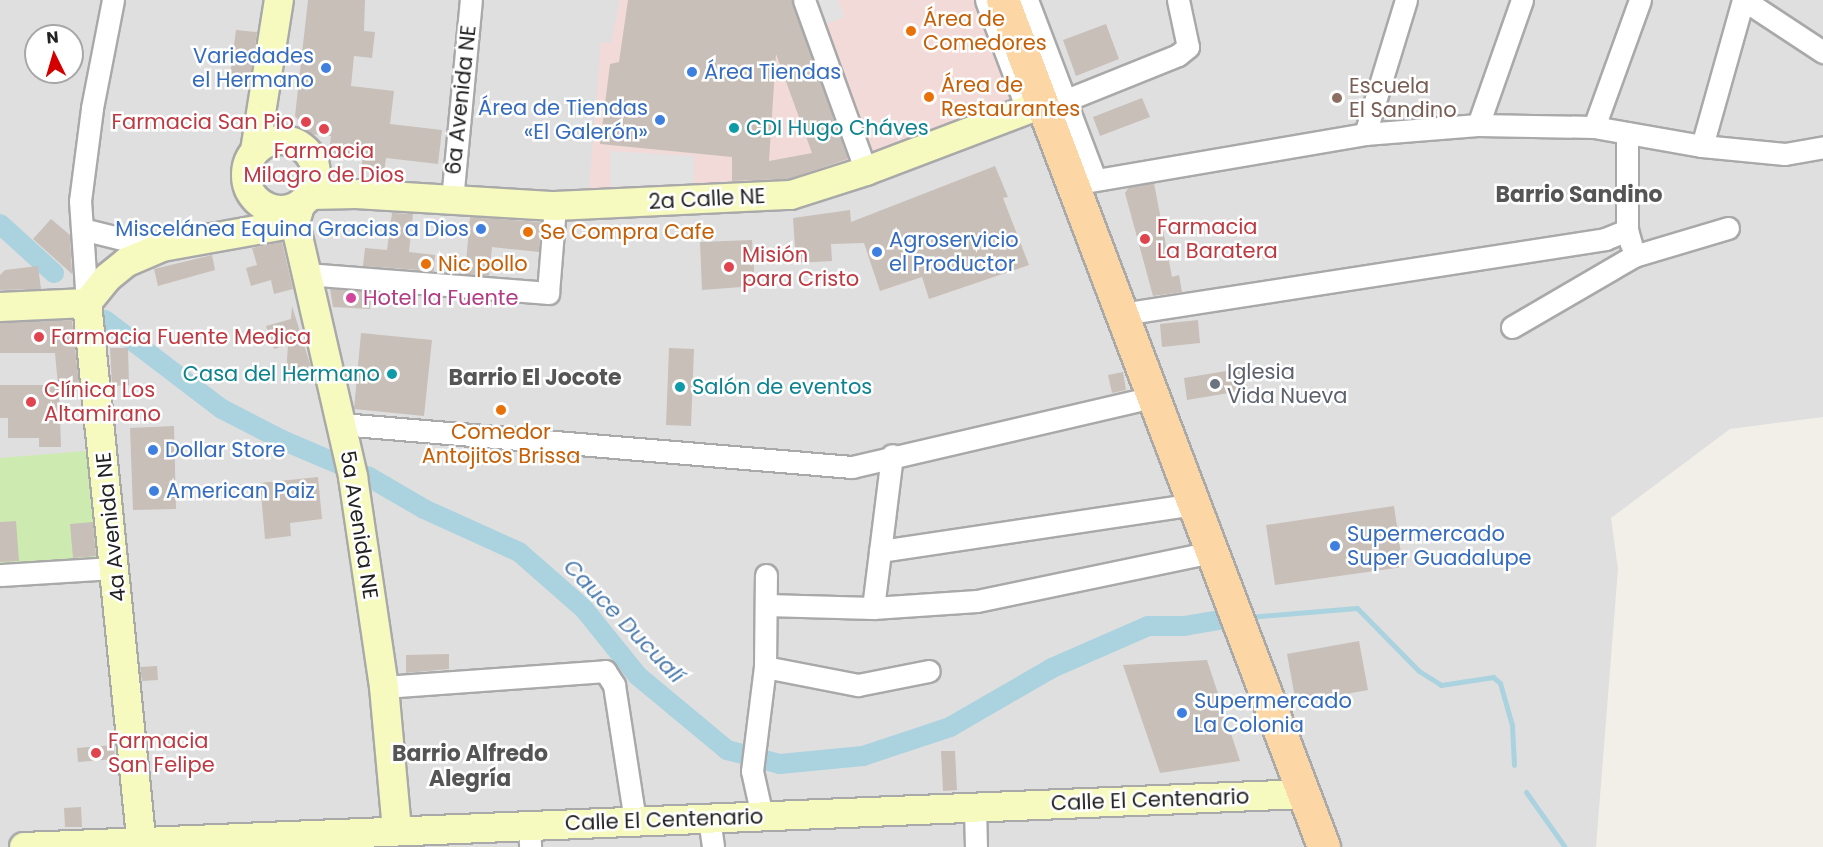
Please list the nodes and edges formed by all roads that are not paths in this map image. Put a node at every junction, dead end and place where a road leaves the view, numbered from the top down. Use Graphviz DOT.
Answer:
graph roads {
  1 [pos="113,0"];
  2 [pos="279,0"];
  3 [pos="471,0"];
  4 [pos="804,0"];
  5 [pos="986,0"];
  6 [pos="1003,0"];
  7 [pos="1027,0"];
  8 [pos="1178,0"];
  9 [pos="1406,0"];
  10 [pos="1522,0"];
  11 [pos="1640,0"];
  12 [pos="1743,0"];
  13 [pos="1823,52"];
  14 [pos="1045,106"];
  15 [pos="261,117"];
  16 [pos="1478,124"];
  17 [pos="1594,127"];
  18 [pos="1627,133"];
  19 [pos="1365,134"];
  20 [pos="1702,146"];
  21 [pos="297,147"];
  22 [pos="1823,147"];
  23 [pos="250,162"];
  24 [pos="866,171"];
  25 [pos="1084,182"];
  26 [pos="356,194"];
  27 [pos="452,200"];
  28 [pos="555,206"];
  29 [pos="291,208"];
  30 [pos="1728,228"];
  31 [pos="82,229"];
  32 [pos="1627,230"];
  33 [pos="228,233"];
  34 [pos="159,248"];
  35 [pos="1634,256"];
  36 [pos="307,274"];
  37 [pos="87,303"];
  38 [pos="0,307"];
  39 [pos="1122,314"];
  40 [pos="1512,327"];
  41 [pos="1154,397"];
  42 [pos="341,424"];
  43 [pos="892,455"];
  44 [pos="1194,504"];
  45 [pos="880,551"];
  46 [pos="1212,552"];
  47 [pos="115,568"];
  48 [pos="0,575"];
  49 [pos="766,575"];
  50 [pos="766,605"];
  51 [pos="873,608"];
  52 [pos="765,667"];
  53 [pos="929,671"];
  54 [pos="384,687"];
  55 [pos="1304,794"];
  56 [pos="975,807"];
  57 [pos="762,816"];
  58 [pos="709,818"];
  59 [pos="635,821"];
  60 [pos="397,830"];
  61 [pos="530,836"];
  62 [pos="146,843"];
  63 [pos="24,847"];
  64 [pos="713,847"];
  65 [pos="976,847"];
  66 [pos="1324,847"];
  1 -- 31 [label="street, 4a Avenida NE"];
  2 -- 15 [label="street"];
  3 -- 27 [label="street, 6a Avenida NE"];
  4 -- 24 [label="street"];
  5 -- 14 [label="street"];
  6 -- 14 [label="main road"];
  7 -- 14 [label="street"];
  8 -- 14 [label="street"];
  9 -- 19 [label="street"];
  10 -- 16 [label="street"];
  11 -- 17 [label="street"];
  12 -- 13 [label="street"];
  12 -- 20 [label="street"];
  14 -- 24 [label="street, 2a Calle NE"];
  14 -- 25 [label="main road"];
  15 -- 21 [label="street"];
  15 -- 23 [label="street"];
  16 -- 17 [label="street"];
  16 -- 19 [label="street"];
  17 -- 18 [label="street"];
  18 -- 20 [label="street"];
  18 -- 32 [label="street"];
  19 -- 25 [label="street"];
  20 -- 22 [label="street"];
  21 -- 23 [label="street"];
  21 -- 26 [label="street"];
  21 -- 29 [label="street"];
  23 -- 29 [label="street"];
  23 -- 33 [label="street"];
  24 -- 28 [label="street, 2a Calle NE"];
  25 -- 39 [label="main road"];
  26 -- 27 [label="street, 2a Calle NE"];
  26 -- 29 [label="street, 2a Calle NE"];
  27 -- 28 [label="street, 2a Calle NE"];
  28 -- 36 [label="street"];
  29 -- 33 [label="street, 2a Calle NE"];
  29 -- 36 [label="street, 5a Avenida NE"];
  30 -- 35 [label="street"];
  31 -- 34 [label="street"];
  31 -- 37 [label="street, 4a Avenida NE"];
  32 -- 35 [label="street"];
  32 -- 39 [label="street"];
  33 -- 34 [label="street"];
  34 -- 37 [label="street"];
  35 -- 40 [label="street"];
  36 -- 42 [label="street, 5a Avenida NE"];
  37 -- 38 [label="street"];
  37 -- 47 [label="street, 4a Avenida NE"];
  39 -- 41 [label="main road"];
  41 -- 43 [label="street"];
  41 -- 44 [label="main road"];
  42 -- 43 [label="street"];
  42 -- 54 [label="street, 5a Avenida NE"];
  43 -- 45 [label="street"];
  44 -- 45 [label="street"];
  44 -- 46 [label="main road"];
  45 -- 51 [label="street"];
  46 -- 51 [label="street"];
  46 -- 55 [label="main road"];
  47 -- 48 [label="street"];
  47 -- 62 [label="street, 4a Avenida NE"];
  49 -- 50 [label="street"];
  50 -- 51 [label="street"];
  50 -- 52 [label="street"];
  52 -- 53 [label="street"];
  52 -- 57 [label="street"];
  54 -- 59 [label="street"];
  54 -- 60 [label="street, 5a Avenida NE"];
  55 -- 56 [label="street, Calle El Centenario"];
  55 -- 66 [label="main road"];
  56 -- 57 [label="street, Calle El Centenario"];
  56 -- 65 [label="street"];
  57 -- 58 [label="street, Calle El Centenario"];
  58 -- 59 [label="street, Calle El Centenario"];
  58 -- 64 [label="street"];
  59 -- 61 [label="street, Calle El Centenario"];
  60 -- 61 [label="street, Calle El Centenario"];
  60 -- 62 [label="street, Calle El Centenario"];
  62 -- 63 [label="street, Calle El Centenario"];
}
